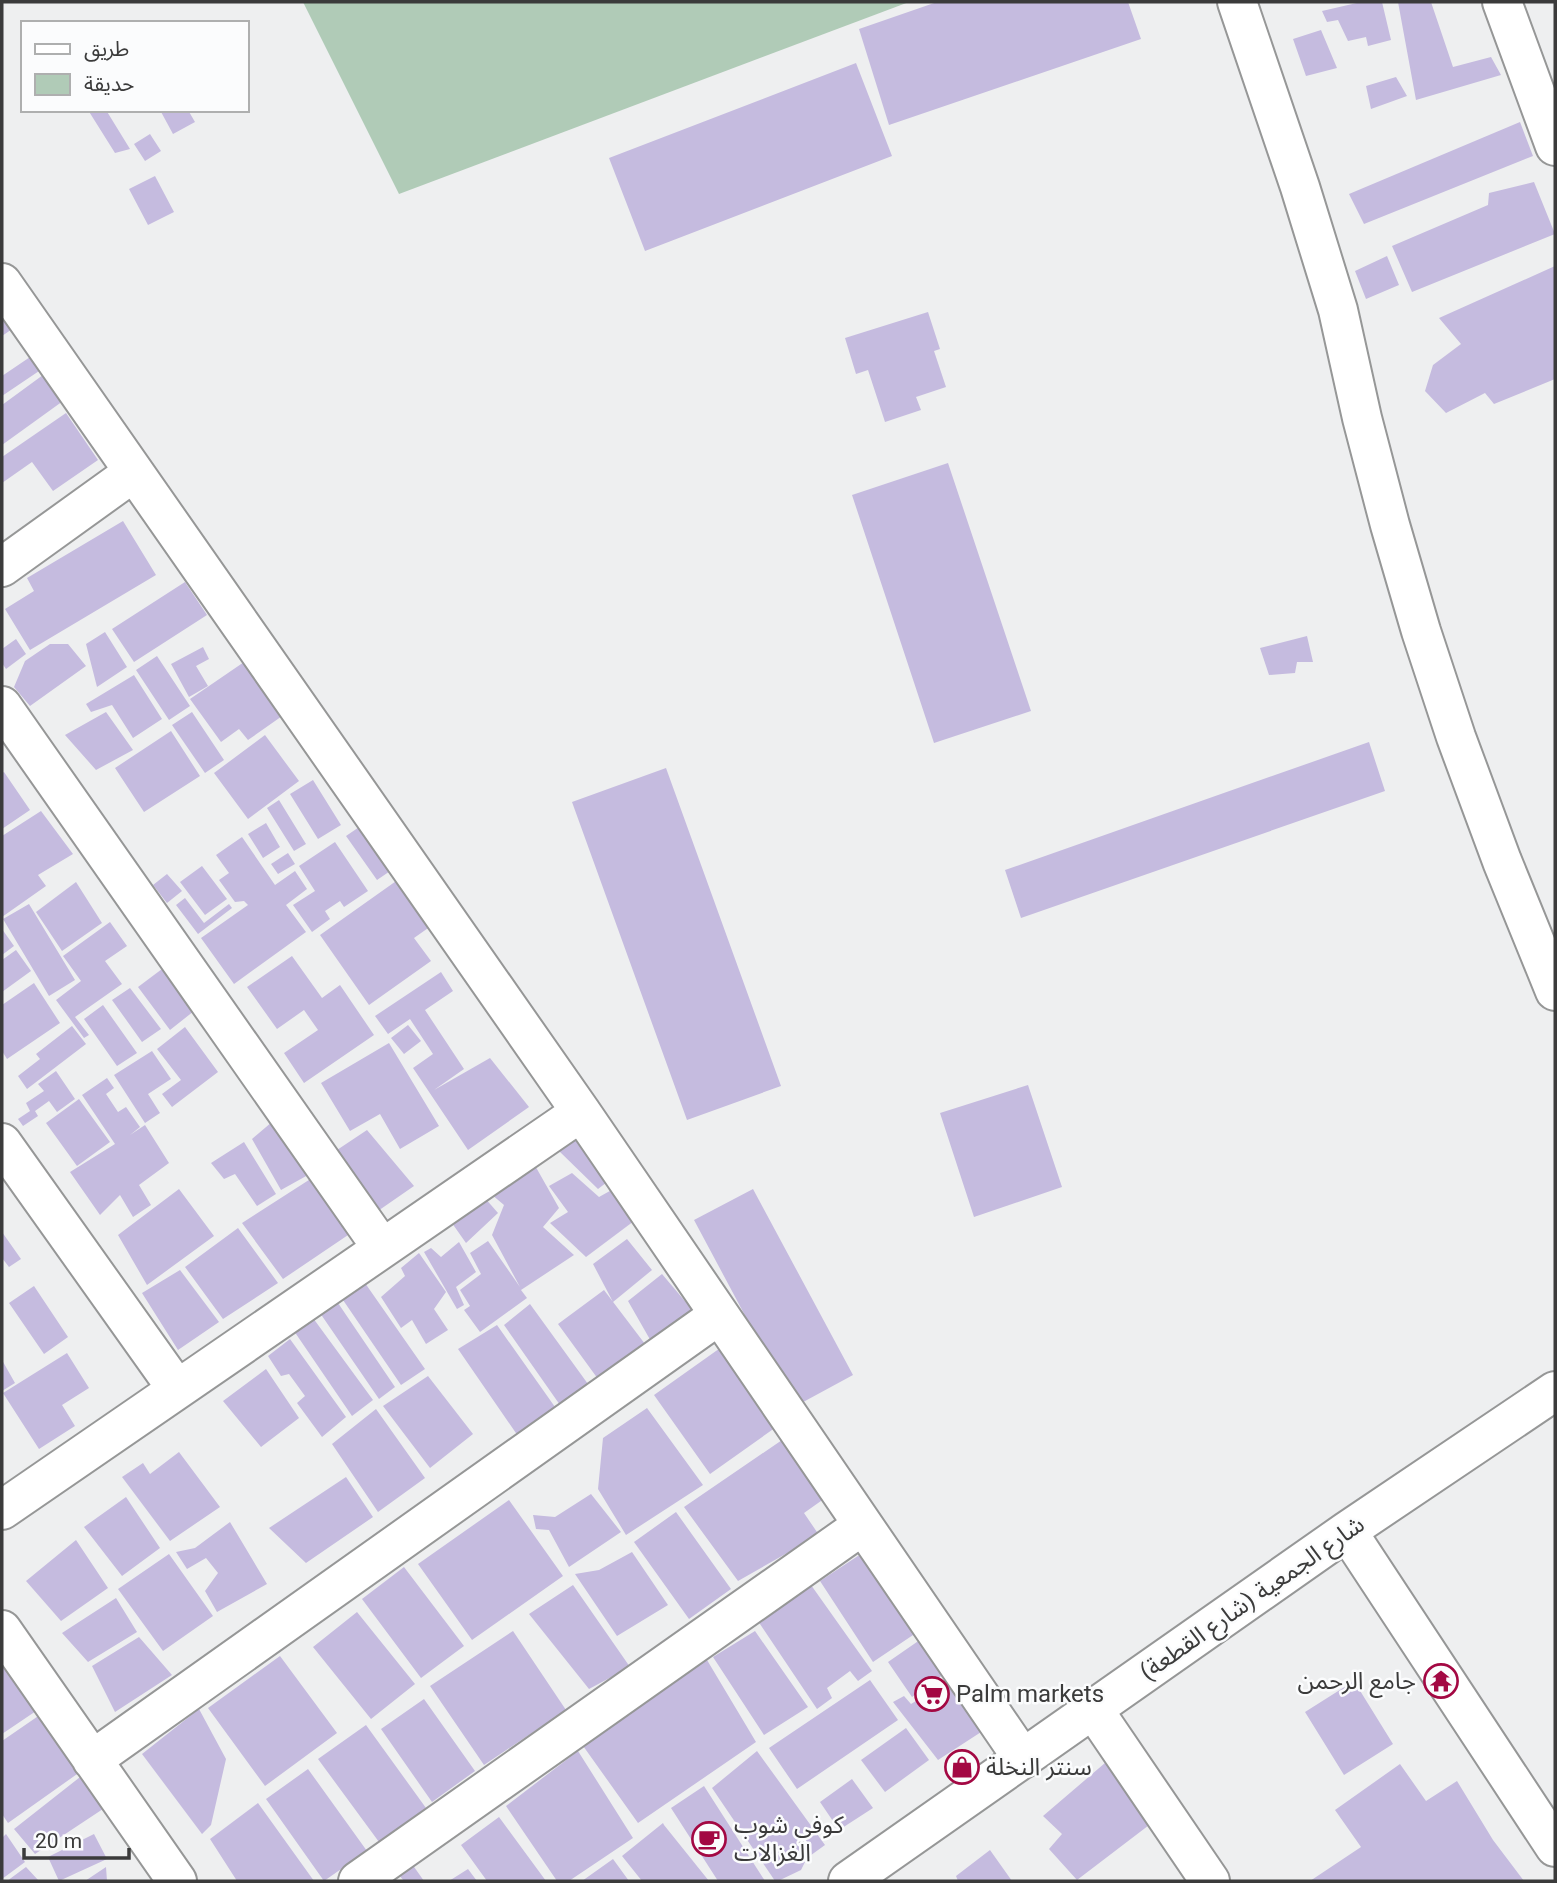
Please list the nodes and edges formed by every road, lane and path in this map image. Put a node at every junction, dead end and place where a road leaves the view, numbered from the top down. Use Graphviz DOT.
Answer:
graph roads {
  1 [pos="1237,2"];
  2 [pos="1502,2"];
  3 [pos="1555,146"];
  4 [pos="2,283"];
  5 [pos="134,472"];
  6 [pos="2,567"];
  7 [pos="2,706"];
  8 [pos="1555,991"];
  9 [pos="581,1111"];
  10 [pos="2,1143"];
  11 [pos="382,1248"];
  12 [pos="719,1315"];
  13 [pos="177,1389"];
  14 [pos="1555,1391"];
  15 [pos="2,1510"];
  16 [pos="863,1525"];
  17 [pos="1347,1531"];
  18 [pos="2,1630"];
  19 [pos="1093,1709"];
  20 [pos="92,1759"];
  21 [pos="1023,1759"];
  22 [pos="1555,1847"];
  23 [pos="871,1875"];
  24 [pos="177,1881"];
  25 [pos="358,1881"];
  26 [pos="1210,1881"];
  1 -- 8 [label="street"];
  2 -- 3 [label="street"];
  4 -- 5 [label="street"];
  5 -- 6 [label="street"];
  5 -- 9 [label="street"];
  7 -- 11 [label="street"];
  9 -- 11 [label="street"];
  9 -- 12 [label="street"];
  10 -- 13 [label="street"];
  11 -- 13 [label="street"];
  12 -- 16 [label="street"];
  12 -- 20 [label="street"];
  13 -- 15 [label="street"];
  14 -- 17 [label="street, شارع الجمعية (شارع القطعة)"];
  16 -- 21 [label="street"];
  16 -- 25 [label="street"];
  17 -- 19 [label="street, شارع الجمعية (شارع القطعة)"];
  17 -- 22 [label="street"];
  18 -- 20 [label="street"];
  19 -- 21 [label="street, شارع الجمعية (شارع القطعة)"];
  19 -- 26 [label="street"];
  20 -- 24 [label="street"];
  21 -- 23 [label="street, شارع الجمعية (شارع القطعة)"];
}
